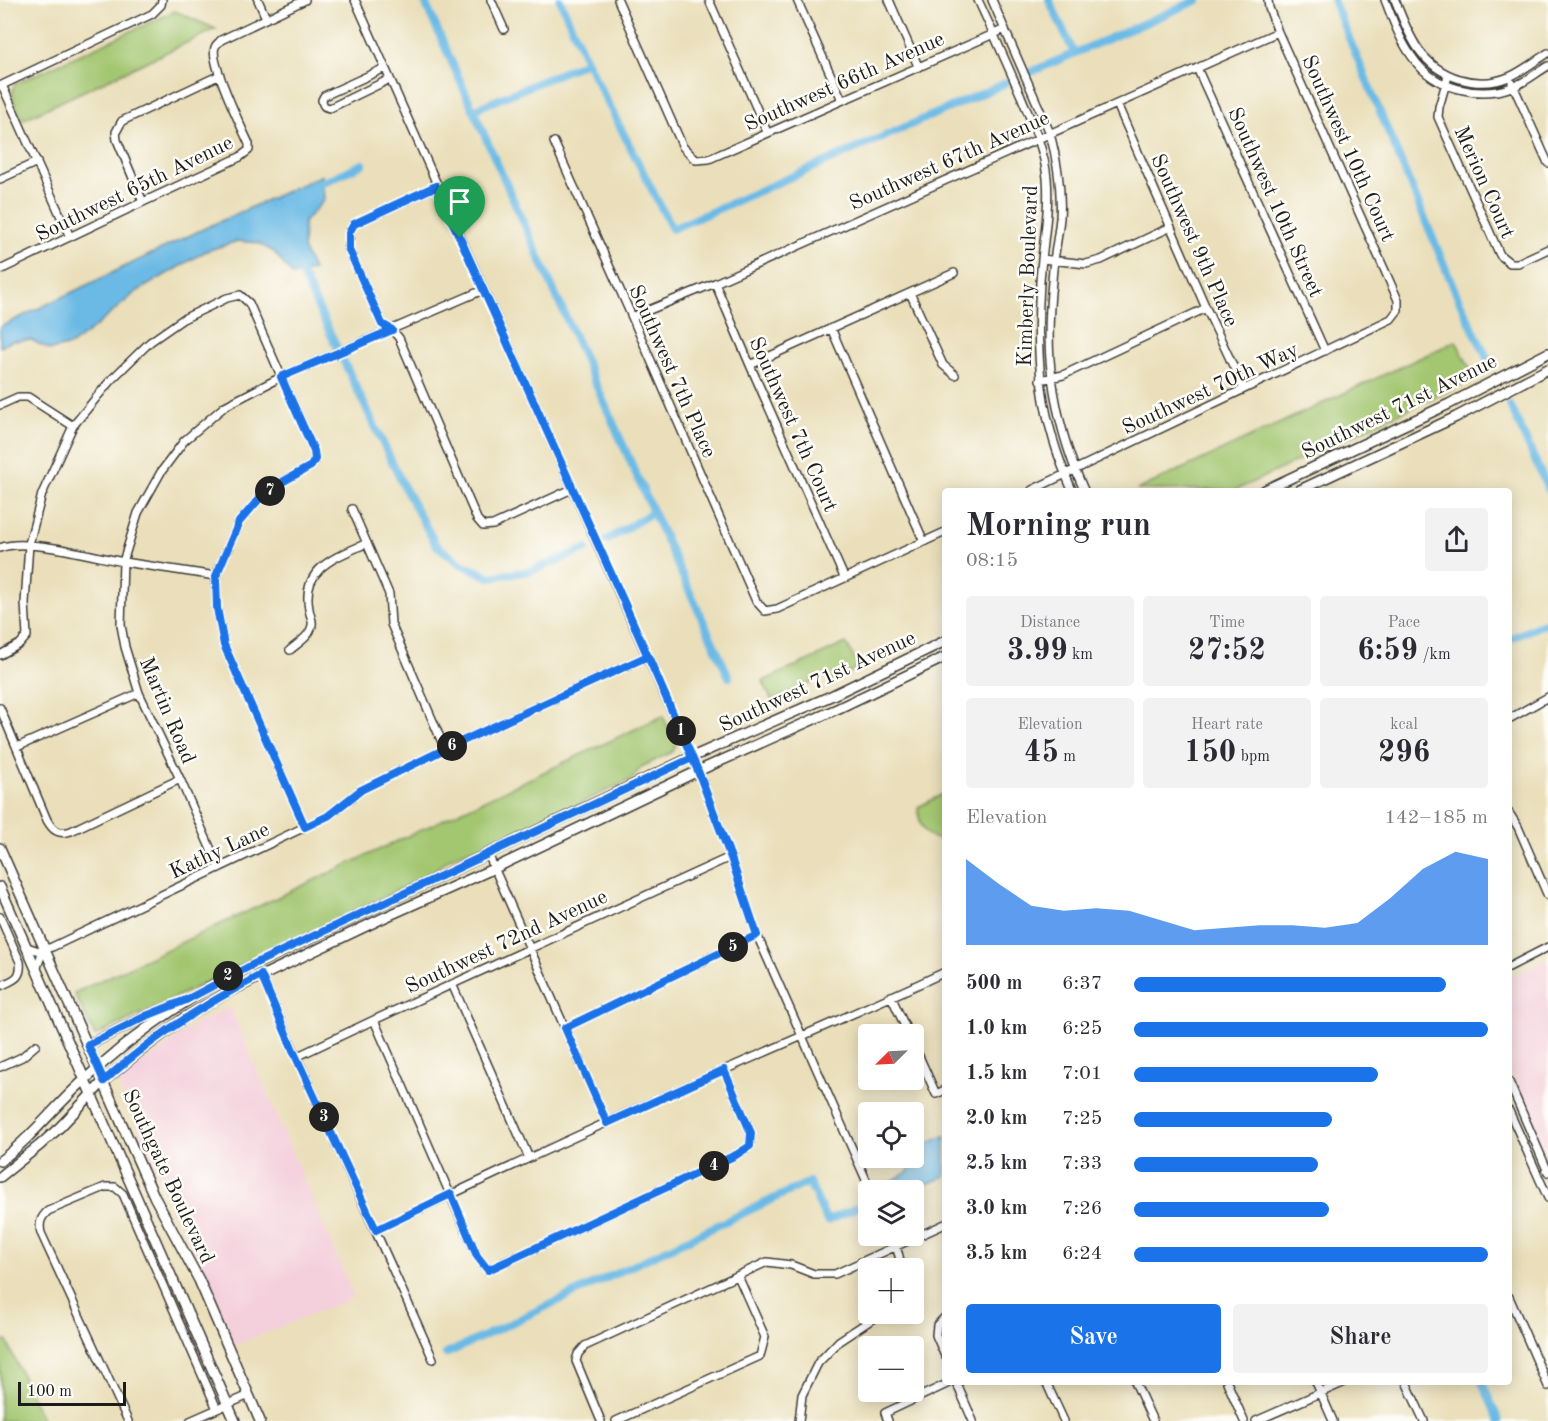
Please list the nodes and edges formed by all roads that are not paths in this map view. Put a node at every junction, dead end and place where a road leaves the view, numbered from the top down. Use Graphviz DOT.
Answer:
graph roads {
  1 [pos="258,0"];
  2 [pos="305,0"];
  3 [pos="354,0"];
  4 [pos="491,0"];
  5 [pos="618,0"];
  6 [pos="709,0"];
  7 [pos="797,0"];
  8 [pos="889,0"];
  9 [pos="978,0"];
  10 [pos="992,0"];
  11 [pos="1268,0"];
  12 [pos="1384,0"];
  13 [pos="1395,0"];
  14 [pos="162,2"];
  15 [pos="266,18"];
  16 [pos="1005,28"];
  17 [pos="504,29"];
  18 [pos="1278,32"];
  19 [pos="994,34"];
  20 [pos="1548,53"];
  21 [pos="918,66"];
  22 [pos="1548,66"];
  23 [pos="385,68"];
  24 [pos="1197,68"];
  25 [pos="220,75"];
  26 [pos="1449,76"];
  27 [pos="1510,77"];
  28 [pos="390,79"];
  29 [pos="1,85"];
  30 [pos="1446,85"];
  31 [pos="1514,87"];
  32 [pos="842,100"];
  33 [pos="1117,104"];
  34 [pos="767,132"];
  35 [pos="1050,133"];
  36 [pos="1038,138"];
  37 [pos="554,142"];
  38 [pos="37,162"];
  39 [pos="1548,163"];
  40 [pos="0,179"];
  41 [pos="436,186"];
  42 [pos="143,202"];
  43 [pos="1171,227"];
  44 [pos="70,237"];
  45 [pos="1548,249"];
  46 [pos="1042,259"];
  47 [pos="1053,261"];
  48 [pos="0,270"];
  49 [pos="954,273"];
  50 [pos="715,283"];
  51 [pos="483,290"];
  52 [pos="910,293"];
  53 [pos="1206,308"];
  54 [pos="1398,310"];
  55 [pos="632,317"];
  56 [pos="831,328"];
  57 [pos="392,330"];
  58 [pos="1325,351"];
  59 [pos="1548,353"];
  60 [pos="750,365"];
  61 [pos="1548,369"];
  62 [pos="955,375"];
  63 [pos="281,377"];
  64 [pos="1052,377"];
  65 [pos="1040,380"];
  66 [pos="1244,389"];
  67 [pos="0,405"];
  68 [pos="74,426"];
  69 [pos="1075,470"];
  70 [pos="1065,475"];
  71 [pos="1036,488"];
  72 [pos="1071,488"];
  73 [pos="1083,488"];
  74 [pos="1269,488"];
  75 [pos="1304,488"];
  76 [pos="572,489"];
  77 [pos="352,509"];
  78 [pos="942,533"];
  79 [pos="924,542"];
  80 [pos="367,543"];
  81 [pos="29,544"];
  82 [pos="0,548"];
  83 [pos="123,562"];
  84 [pos="216,576"];
  85 [pos="844,577"];
  86 [pos="942,642"];
  87 [pos="290,650"];
  88 [pos="0,655"];
  89 [pos="648,656"];
  90 [pos="942,658"];
  91 [pos="138,693"];
  92 [pos="1548,697"];
  93 [pos="0,708"];
  94 [pos="1512,717"];
  95 [pos="17,747"];
  96 [pos="445,749"];
  97 [pos="692,758"];
  98 [pos="698,771"];
  99 [pos="180,779"];
  100 [pos="1512,818"];
  101 [pos="305,827"];
  102 [pos="0,848"];
  103 [pos="488,854"];
  104 [pos="730,856"];
  105 [pos="219,868"];
  106 [pos="495,868"];
  107 [pos="0,887"];
  108 [pos="1548,896"];
  109 [pos="0,916"];
  110 [pos="757,935"];
  111 [pos="27,947"];
  112 [pos="1548,947"];
  113 [pos="530,948"];
  114 [pos="46,950"];
  115 [pos="1512,965"];
  116 [pos="36,970"];
  117 [pos="942,973"];
  118 [pos="261,975"];
  119 [pos="220,981"];
  120 [pos="452,984"];
  121 [pos="0,986"];
  122 [pos="891,996"];
  123 [pos="186,1000"];
  124 [pos="212,1001"];
  125 [pos="374,1020"];
  126 [pos="904,1024"];
  127 [pos="565,1028"];
  128 [pos="802,1037"];
  129 [pos="36,1045"];
  130 [pos="88,1045"];
  131 [pos="296,1057"];
  132 [pos="0,1067"];
  133 [pos="98,1067"];
  134 [pos="924,1067"];
  135 [pos="724,1070"];
  136 [pos="85,1079"];
  137 [pos="104,1081"];
  138 [pos="1512,1089"];
  139 [pos="942,1091"];
  140 [pos="92,1094"];
  141 [pos="1523,1114"];
  142 [pos="1512,1116"];
  143 [pos="1512,1120"];
  144 [pos="607,1123"];
  145 [pos="1526,1150"];
  146 [pos="529,1158"];
  147 [pos="0,1161"];
  148 [pos="1548,1172"];
  149 [pos="0,1177"];
  150 [pos="866,1180"];
  151 [pos="1548,1188"];
  152 [pos="451,1194"];
  153 [pos="1548,1198"];
  154 [pos="942,1225"];
  155 [pos="376,1230"];
  156 [pos="896,1247"];
  157 [pos="900,1258"];
  158 [pos="738,1275"];
  159 [pos="1512,1304"];
  160 [pos="942,1320"];
  161 [pos="865,1324"];
  162 [pos="942,1349"];
  163 [pos="433,1359"];
  164 [pos="945,1385"];
  165 [pos="957,1385"];
  166 [pos="1047,1385"];
  167 [pos="1136,1385"];
  168 [pos="1228,1385"];
  169 [pos="1318,1385"];
  170 [pos="1338,1385"];
  171 [pos="1407,1385"];
  172 [pos="1548,1386"];
  173 [pos="1321,1392"];
  174 [pos="249,1395"];
  175 [pos="227,1405"];
  176 [pos="217,1409"];
  177 [pos="128,1421"];
  178 [pos="190,1421"];
  179 [pos="235,1421"];
  180 [pos="260,1421"];
  181 [pos="601,1421"];
  182 [pos="616,1421"];
  183 [pos="799,1421"];
  184 [pos="888,1421"];
  185 [pos="973,1421"];
  186 [pos="1064,1421"];
  187 [pos="1153,1421"];
  188 [pos="1244,1421"];
  189 [pos="1256,1421"];
  190 [pos="1334,1421"];
  191 [pos="1424,1421"];
  1 -- 15 [label="street"];
  2 -- 15 [label="street"];
  3 -- 23 [label="street"];
  4 -- 17 [label="street"];
  5 -- 34 [label="street, Southwest 66th Avenue"];
  6 -- 34 [label="street"];
  7 -- 32 [label="street"];
  8 -- 21 [label="street"];
  9 -- 19 [label="street, Kimberly Boulevard"];
  10 -- 16 [label="street, Kimberly Boulevard"];
  11 -- 18 [label="street, Southwest 10th Court"];
  12 -- 30 [label="street"];
  13 -- 26 [label="street"];
  14 -- 29 [label="street"];
  15 -- 25 [label="street"];
  16 -- 19 [label="street, Southwest 66th Avenue"];
  16 -- 35 [label="street, Kimberly Boulevard"];
  18 -- 24 [label="street, Southwest 67th Avenue"];
  18 -- 54 [label="street, Southwest 10th Court"];
  19 -- 21 [label="street, Southwest 66th Avenue"];
  19 -- 36 [label="street, Kimberly Boulevard"];
  20 -- 27 [label="street"];
  21 -- 32 [label="street, Southwest 66th Avenue"];
  22 -- 31 [label="street"];
  23 -- 28 [label="street"];
  23 -- 28 [label="street"];
  24 -- 33 [label="street, Southwest 67th Avenue"];
  24 -- 58 [label="street, Southwest 10th Street"];
  25 -- 42 [label="street"];
  25 -- 42 [label="street, Southwest 65th Avenue"];
  26 -- 27 [label="street"];
  26 -- 30 [label="street, Merion Court"];
  27 -- 31 [label="street"];
  28 -- 41 [label="street"];
  29 -- 38 [label="street"];
  30 -- 31 [label="street"];
  30 -- 45 [label="street, Merion Court"];
  31 -- 39 [label="street"];
  32 -- 34 [label="street, Southwest 66th Avenue"];
  33 -- 35 [label="street, Southwest 67th Avenue"];
  33 -- 43 [label="street, Southwest 9th Place"];
  35 -- 36 [label="street, Southwest 67th Avenue"];
  35 -- 47 [label="street, Kimberly Boulevard"];
  36 -- 46 [label="street, Kimberly Boulevard"];
  36 -- 50 [label="street, Southwest 67th Avenue"];
  37 -- 55 [label="street, Southwest 7th Place"];
  38 -- 40 [label="street"];
  38 -- 44 [label="street"];
  41 -- 51 [label="street"];
  41 -- 57 [label="street"];
  42 -- 44 [label="street, Southwest 65th Avenue"];
  43 -- 47 [label="street"];
  43 -- 53 [label="street, Southwest 9th Place"];
  44 -- 48 [label="street, Southwest 65th Avenue"];
  46 -- 47 [label="street"];
  46 -- 65 [label="street, Kimberly Boulevard"];
  47 -- 64 [label="street, Kimberly Boulevard"];
  49 -- 52 [label="street"];
  50 -- 55 [label="street, Southwest 67th Avenue"];
  50 -- 60 [label="street, Southwest 7th Court"];
  51 -- 57 [label="street, Martin Road"];
  51 -- 76 [label="street"];
  52 -- 56 [label="street"];
  52 -- 62 [label="street"];
  53 -- 64 [label="street"];
  53 -- 66 [label="street, Southwest 9th Place"];
  54 -- 58 [label="street, Southwest 70th Way"];
  55 -- 85 [label="street, Southwest 7th Place"];
  56 -- 60 [label="street"];
  56 -- 79 [label="street"];
  57 -- 63 [label="street, Martin Road"];
  57 -- 76 [label="street"];
  58 -- 66 [label="street, Southwest 70th Way"];
  59 -- 74 [label="main road, Southwest 71st Avenue"];
  60 -- 85 [label="street, Southwest 7th Court"];
  61 -- 75 [label="main road, Southwest 71st Avenue"];
  63 -- 68 [label="street"];
  63 -- 83 [label="street, Martin Road"];
  63 -- 84 [label="street"];
  64 -- 65 [label="street"];
  64 -- 69 [label="street, Kimberly Boulevard"];
  65 -- 70 [label="street, Kimberly Boulevard"];
  66 -- 69 [label="street, Southwest 70th Way"];
  67 -- 68 [label="street"];
  68 -- 81 [label="street"];
  69 -- 70 [label="street, Southwest 70th Way"];
  69 -- 73 [label="street, Kimberly Boulevard"];
  70 -- 71 [label="street, Southwest 70th Way"];
  70 -- 72 [label="street, Kimberly Boulevard"];
  76 -- 89 [label="street"];
  77 -- 80 [label="street"];
  78 -- 79 [label="street"];
  79 -- 85 [label="street"];
  80 -- 87 [label="street"];
  80 -- 96 [label="street"];
  81 -- 82 [label="street"];
  81 -- 83 [label="street"];
  81 -- 88 [label="street"];
  83 -- 84 [label="street"];
  83 -- 91 [label="street, Martin Road"];
  84 -- 101 [label="street"];
  86 -- 97 [label="main road, Southwest 71st Avenue"];
  89 -- 96 [label="street, Kathy Lane"];
  89 -- 97 [label="street"];
  90 -- 98 [label="main road, Southwest 71st Avenue"];
  91 -- 95 [label="street"];
  91 -- 99 [label="street, Martin Road"];
  92 -- 94 [label="street"];
  93 -- 95 [label="street"];
  95 -- 99 [label="street"];
  96 -- 101 [label="street, Kathy Lane"];
  97 -- 98 [label="street"];
  97 -- 103 [label="main road, Southwest 71st Avenue"];
  98 -- 104 [label="street"];
  98 -- 106 [label="main road, Southwest 71st Avenue"];
  99 -- 105 [label="street, Martin Road"];
  100 -- 108 [label="street"];
  101 -- 105 [label="street, Kathy Lane"];
  102 -- 114 [label="main road, Southgate Boulevard"];
  103 -- 106 [label="street"];
  103 -- 119 [label="main road, Southwest 71st Avenue"];
  104 -- 110 [label="street"];
  104 -- 113 [label="street, Southwest 72nd Avenue"];
  105 -- 114 [label="street, Kathy Lane"];
  106 -- 113 [label="street"];
  106 -- 118 [label="main road, Southwest 71st Avenue"];
  107 -- 111 [label="main road, Southgate Boulevard"];
  109 -- 121 [label="street"];
  110 -- 127 [label="street"];
  110 -- 128 [label="street"];
  111 -- 114 [label="street"];
  111 -- 116 [label="main road, Southgate Boulevard"];
  112 -- 115 [label="street"];
  113 -- 120 [label="street, Southwest 72nd Avenue"];
  113 -- 127 [label="street"];
  114 -- 116 [label="street"];
  114 -- 130 [label="main road, Southgate Boulevard"];
  116 -- 136 [label="main road, Southgate Boulevard"];
  117 -- 122 [label="street"];
  118 -- 124 [label="main road, Southwest 71st Avenue"];
  118 -- 131 [label="street"];
  119 -- 123 [label="main road, Southwest 71st Avenue"];
  119 -- 124 [label="main road"];
  120 -- 125 [label="street, Southwest 72nd Avenue"];
  120 -- 146 [label="street"];
  122 -- 126 [label="street"];
  122 -- 128 [label="street"];
  123 -- 130 [label="main road"];
  123 -- 133 [label="main road, Southwest 71st Avenue"];
  124 -- 137 [label="main road, Southwest 71st Avenue"];
  125 -- 131 [label="street, Southwest 72nd Avenue"];
  125 -- 152 [label="street"];
  127 -- 144 [label="street"];
  128 -- 135 [label="street"];
  128 -- 150 [label="street"];
  129 -- 132 [label="street"];
  130 -- 133 [label="main road, Southgate Boulevard"];
  131 -- 155 [label="street"];
  133 -- 136 [label="main road, Southwest 71st Avenue"];
  133 -- 137 [label="main road, Southgate Boulevard"];
  134 -- 139 [label="street"];
  135 -- 144 [label="street"];
  135 -- 152 [label="street"];
  136 -- 140 [label="main road, Southgate Boulevard"];
  136 -- 147 [label="main road, Southwest 71st Avenue"];
  137 -- 140 [label="main road, Southwest 71st Avenue"];
  137 -- 174 [label="main road, Southgate Boulevard"];
  138 -- 141 [label="street"];
  140 -- 149 [label="main road, Southwest 71st Avenue"];
  140 -- 175 [label="main road, Southgate Boulevard"];
  141 -- 142 [label="street"];
  141 -- 148 [label="street"];
  143 -- 145 [label="street"];
  144 -- 146 [label="street"];
  145 -- 151 [label="street"];
  145 -- 153 [label="street"];
  146 -- 152 [label="street"];
  152 -- 155 [label="street"];
  154 -- 156 [label="street"];
  155 -- 163 [label="street"];
  156 -- 157 [label="street"];
  156 -- 158 [label="street"];
  158 -- 181 [label="street"];
  158 -- 182 [label="street"];
  159 -- 172 [label="street"];
  160 -- 162 [label="street"];
  161 -- 183 [label="street"];
  164 -- 184 [label="street"];
  165 -- 185 [label="street"];
  166 -- 186 [label="street"];
  167 -- 187 [label="street"];
  168 -- 188 [label="street"];
  169 -- 173 [label="street"];
  170 -- 173 [label="street"];
  171 -- 191 [label="street"];
  173 -- 189 [label="street"];
  173 -- 190 [label="street"];
  174 -- 175 [label="street"];
  174 -- 180 [label="main road, Southgate Boulevard"];
  175 -- 176 [label="street"];
  175 -- 179 [label="main road, Southgate Boulevard"];
  176 -- 177 [label="street"];
  176 -- 178 [label="street"];
}
